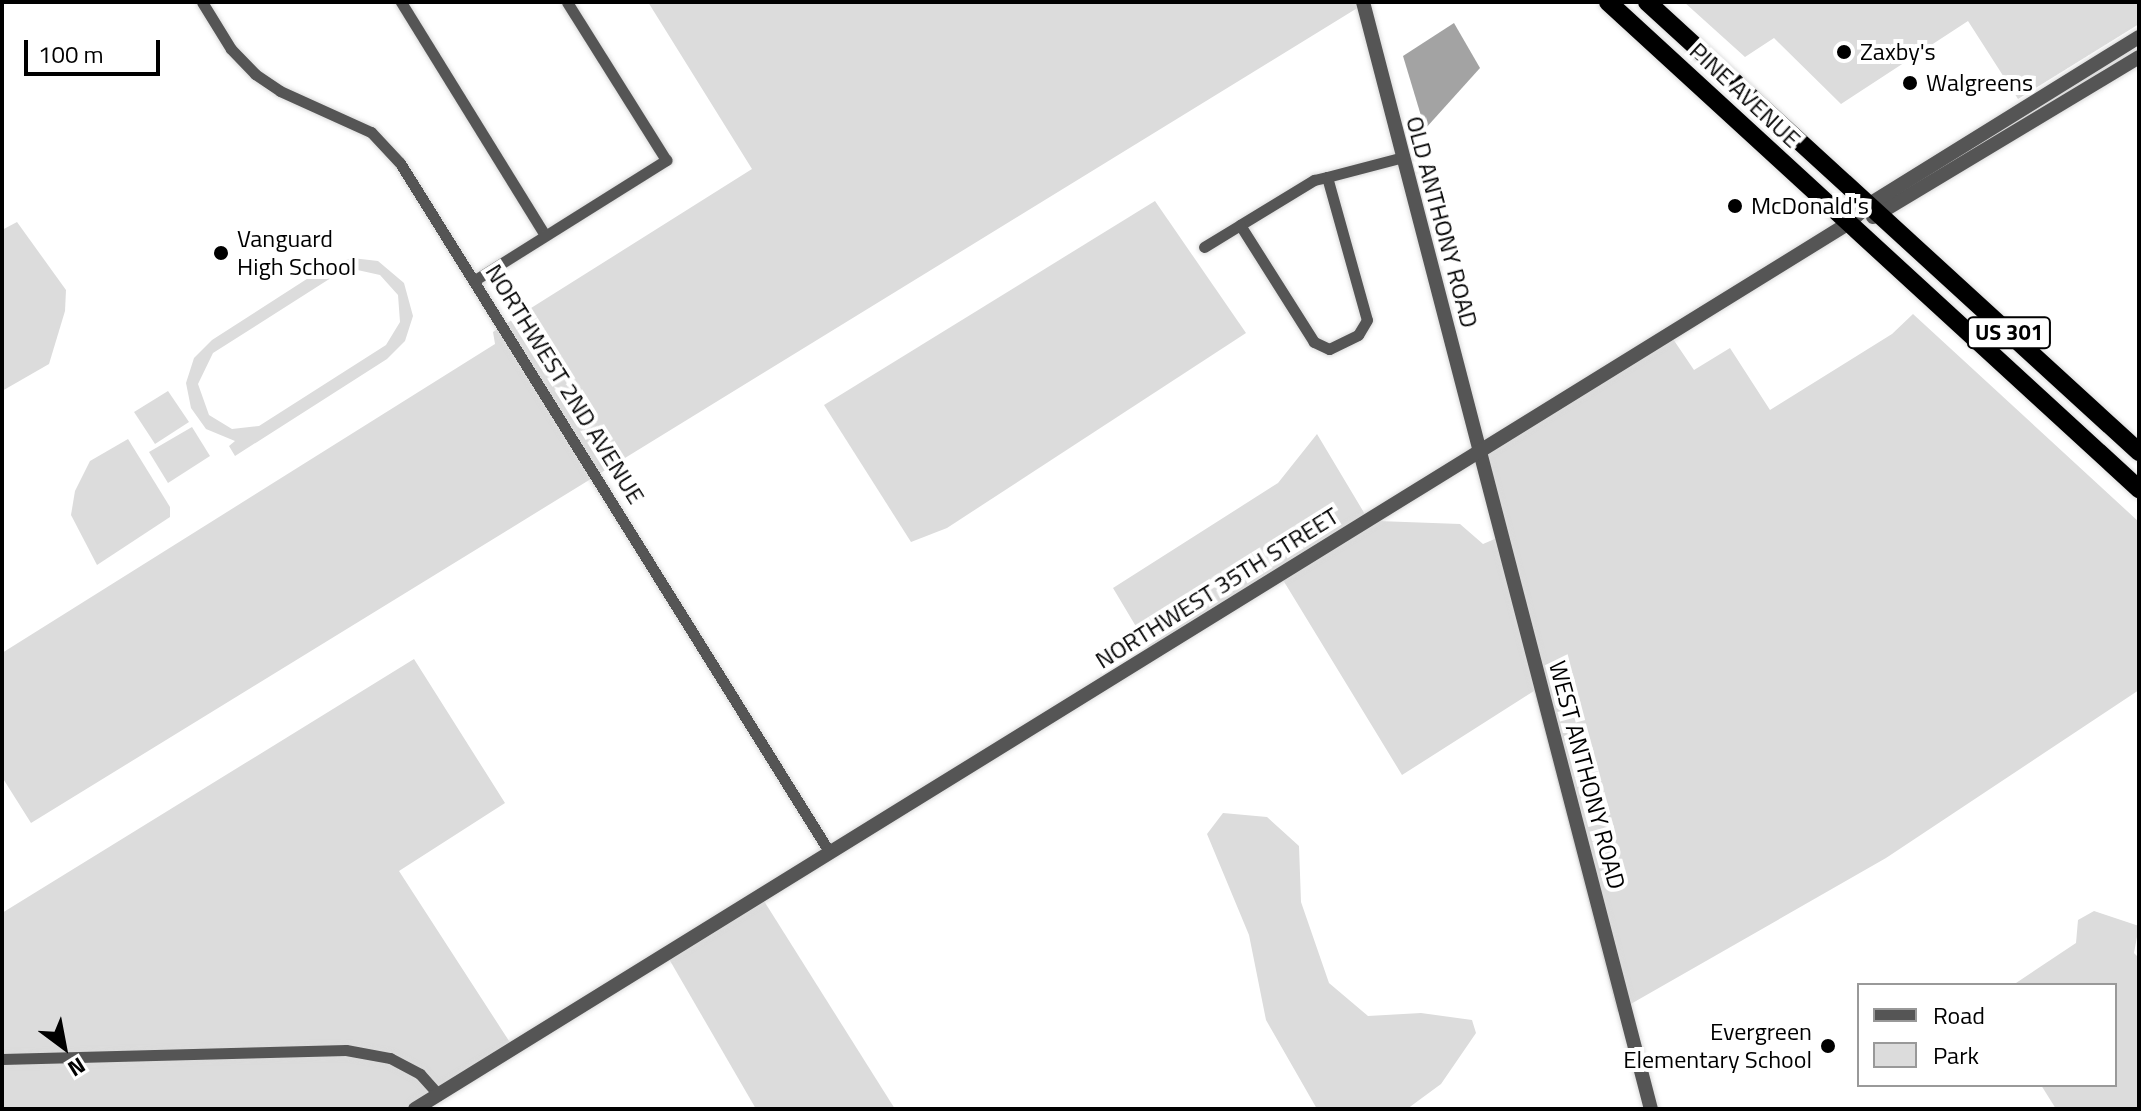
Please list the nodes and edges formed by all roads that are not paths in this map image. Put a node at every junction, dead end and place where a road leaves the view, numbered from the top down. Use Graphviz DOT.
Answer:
graph roads {
  1 [pos="202,2"];
  2 [pos="401,2"];
  3 [pos="567,2"];
  4 [pos="1363,2"];
  5 [pos="1608,2"];
  6 [pos="1647,2"];
  7 [pos="2139,37"];
  8 [pos="2139,57"];
  9 [pos="1403,157"];
  10 [pos="1327,177"];
  11 [pos="1874,210"];
  12 [pos="1849,223"];
  13 [pos="1240,225"];
  14 [pos="545,235"];
  15 [pos="1204,247"];
  16 [pos="475,280"];
  17 [pos="1480,452"];
  18 [pos="2139,452"];
  19 [pos="2139,489"];
  20 [pos="830,853"];
  21 [pos="2,1059"];
  22 [pos="439,1095"];
  23 [pos="415,1109"];
  24 [pos="1651,1109"];
  1 -- 16 [label="street, NORTHWEST 2ND AVENUE"];
  2 -- 14 [label="street"];
  3 -- 14 [label="street"];
  4 -- 9 [label="street, OLD ANTHONY ROAD"];
  5 -- 12 [label="highway, PINE AVENUE / US 301"];
  6 -- 11 [label="highway, PINE AVENUE / US 301"];
  7 -- 11 [label="street, NORTHWEST 35TH STREET"];
  8 -- 11 [label="street, NORTHWEST 35TH STREET"];
  9 -- 10 [label="street"];
  9 -- 17 [label="street, OLD ANTHONY ROAD"];
  10 -- 13 [label="street"];
  10 -- 13 [label="street"];
  11 -- 12 [label="street, NORTHWEST 35TH STREET"];
  11 -- 18 [label="highway, US 301"];
  12 -- 17 [label="street, NORTHWEST 35TH STREET"];
  12 -- 19 [label="highway, US 301"];
  13 -- 15 [label="street"];
  14 -- 16 [label="street"];
  16 -- 20 [label="street, NORTHWEST 2ND AVENUE"];
  17 -- 20 [label="street, NORTHWEST 35TH STREET"];
  17 -- 24 [label="street, WEST ANTHONY ROAD"];
  20 -- 22 [label="street, NORTHWEST 35TH STREET"];
  21 -- 22 [label="street"];
  22 -- 23 [label="street, NORTHWEST 35TH STREET"];
}
